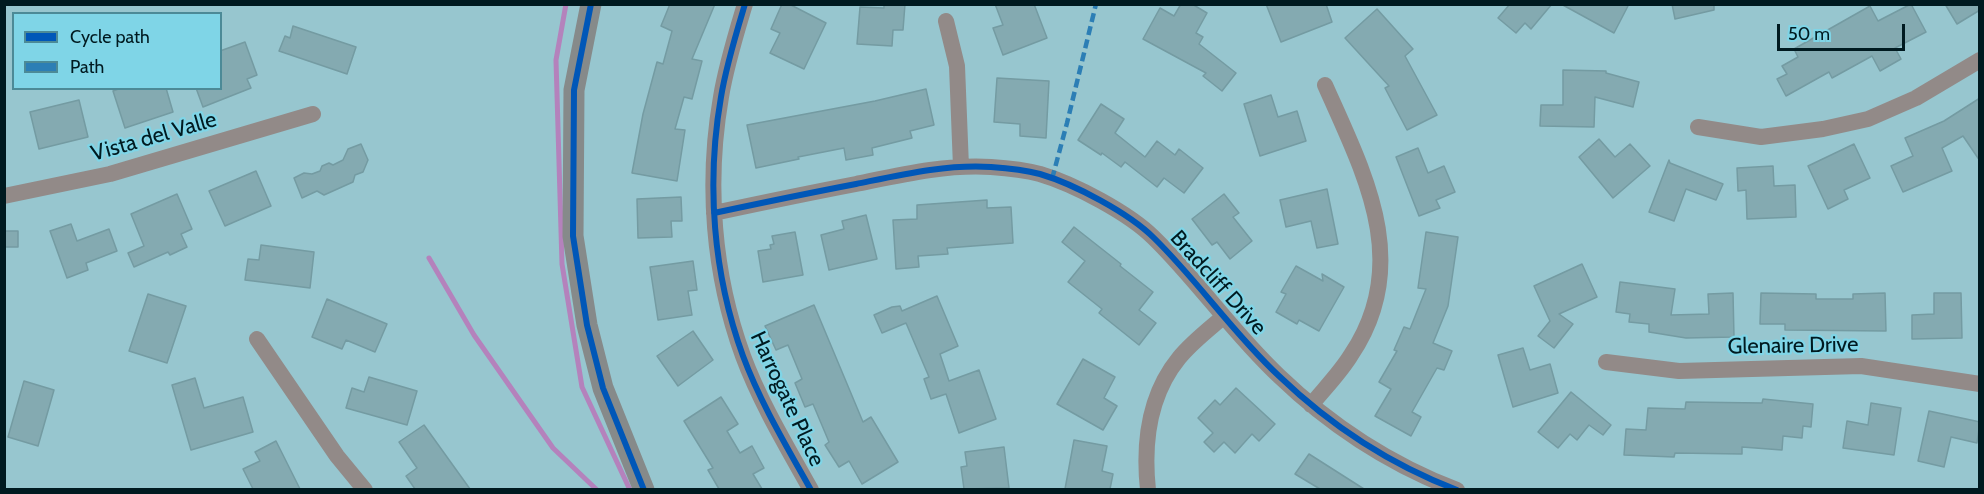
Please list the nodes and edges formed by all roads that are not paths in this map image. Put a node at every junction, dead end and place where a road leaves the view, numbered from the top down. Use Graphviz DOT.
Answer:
graph roads {
  1 [pos="591,4"];
  2 [pos="745,4"];
  3 [pos="946,21"];
  4 [pos="1980,60"];
  5 [pos="1325,85"];
  6 [pos="313,114"];
  7 [pos="1698,127"];
  8 [pos="962,167"];
  9 [pos="4,196"];
  10 [pos="714,213"];
  11 [pos="1223,317"];
  12 [pos="256,339"];
  13 [pos="1606,362"];
  14 [pos="1980,384"];
  15 [pos="1311,405"];
  16 [pos="365,489"];
  17 [pos="644,489"];
  18 [pos="811,489"];
  19 [pos="1148,489"];
  20 [pos="1457,489"];
  1 -- 17 [label="main road"];
  2 -- 10 [label="street, Harrogate Place"];
  3 -- 8 [label="street"];
  4 -- 7 [label="street"];
  5 -- 15 [label="street"];
  6 -- 9 [label="street, Vista del Valle"];
  8 -- 10 [label="street, Bradcliff Drive"];
  8 -- 11 [label="street, Bradcliff Drive"];
  10 -- 18 [label="street, Harrogate Place"];
  11 -- 15 [label="street, Bradcliff Drive"];
  11 -- 19 [label="street"];
  12 -- 16 [label="street"];
  13 -- 14 [label="street, Glenaire Drive"];
  15 -- 20 [label="street, Bradcliff Drive"];
}
